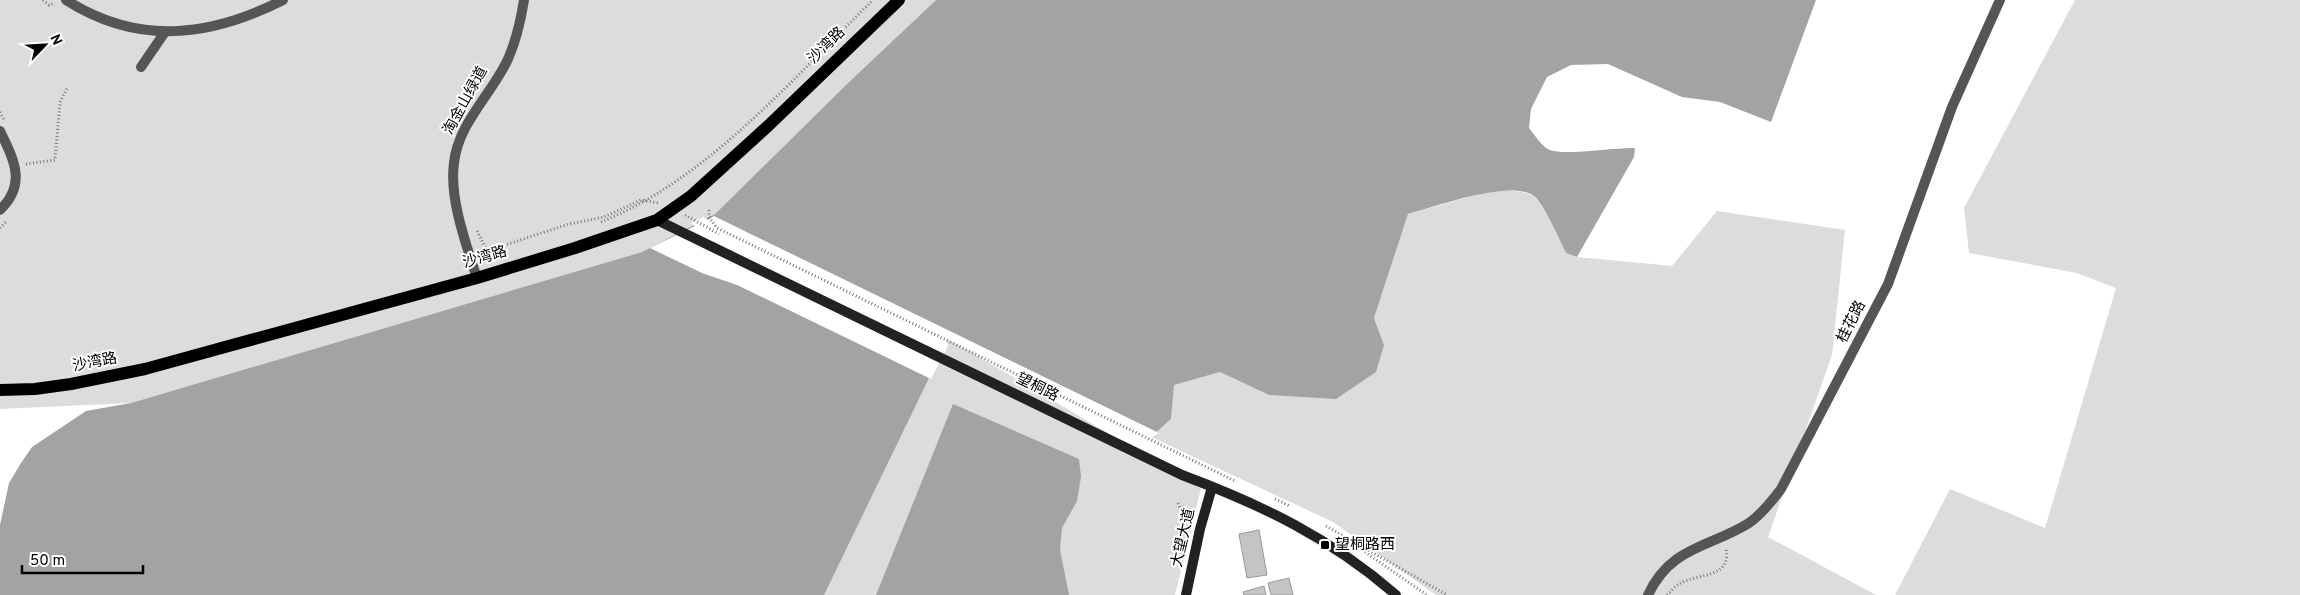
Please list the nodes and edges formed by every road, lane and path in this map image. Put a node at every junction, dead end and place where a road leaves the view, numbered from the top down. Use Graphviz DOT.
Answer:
graph roads {
  1 [pos="43,0"];
  2 [pos="66,0"];
  3 [pos="283,0"];
  4 [pos="524,0"];
  5 [pos="873,0"];
  6 [pos="899,0"];
  7 [pos="2000,0"];
  8 [pos="49,5"];
  9 [pos="165,32"];
  10 [pos="141,67"];
  11 [pos="68,87"];
  12 [pos="0,131"];
  13 [pos="23,164"];
  14 [pos="0,210"];
  15 [pos="709,210"];
  16 [pos="657,220"];
  17 [pos="474,222"];
  18 [pos="595,224"];
  19 [pos="544,233"];
  20 [pos="477,278"];
  21 [pos="1,393"];
  22 [pos="1190,460"];
  23 [pos="1212,487"];
  24 [pos="1178,503"];
  25 [pos="1184,524"];
  26 [pos="1721,542"];
  27 [pos="1186,595"];
  28 [pos="1396,595"];
  29 [pos="1648,595"];
  30 [pos="1668,595"];
  1 -- 8 [label="path"];
  2 -- 9 [label="street"];
  3 -- 9 [label="street"];
  4 -- 20 [label="street, 淘金山绿道"];
  5 -- 18 [label="path"];
  6 -- 16 [label="main road, 沙湾路"];
  7 -- 29 [label="street, 桂花路"];
  9 -- 10 [label="street"];
  11 -- 13 [label="path"];
  12 -- 14 [label="street"];
  15 -- 22 [label="path"];
  16 -- 20 [label="main road, 沙湾路"];
  16 -- 23 [label="main road, 望桐路"];
  17 -- 19 [label="path"];
  20 -- 21 [label="main road, 沙湾路"];
  23 -- 27 [label="main road, 大望大道"];
  23 -- 28 [label="main road, 望桐路"];
  24 -- 25 [label="path"];
  26 -- 30 [label="path"];
}
